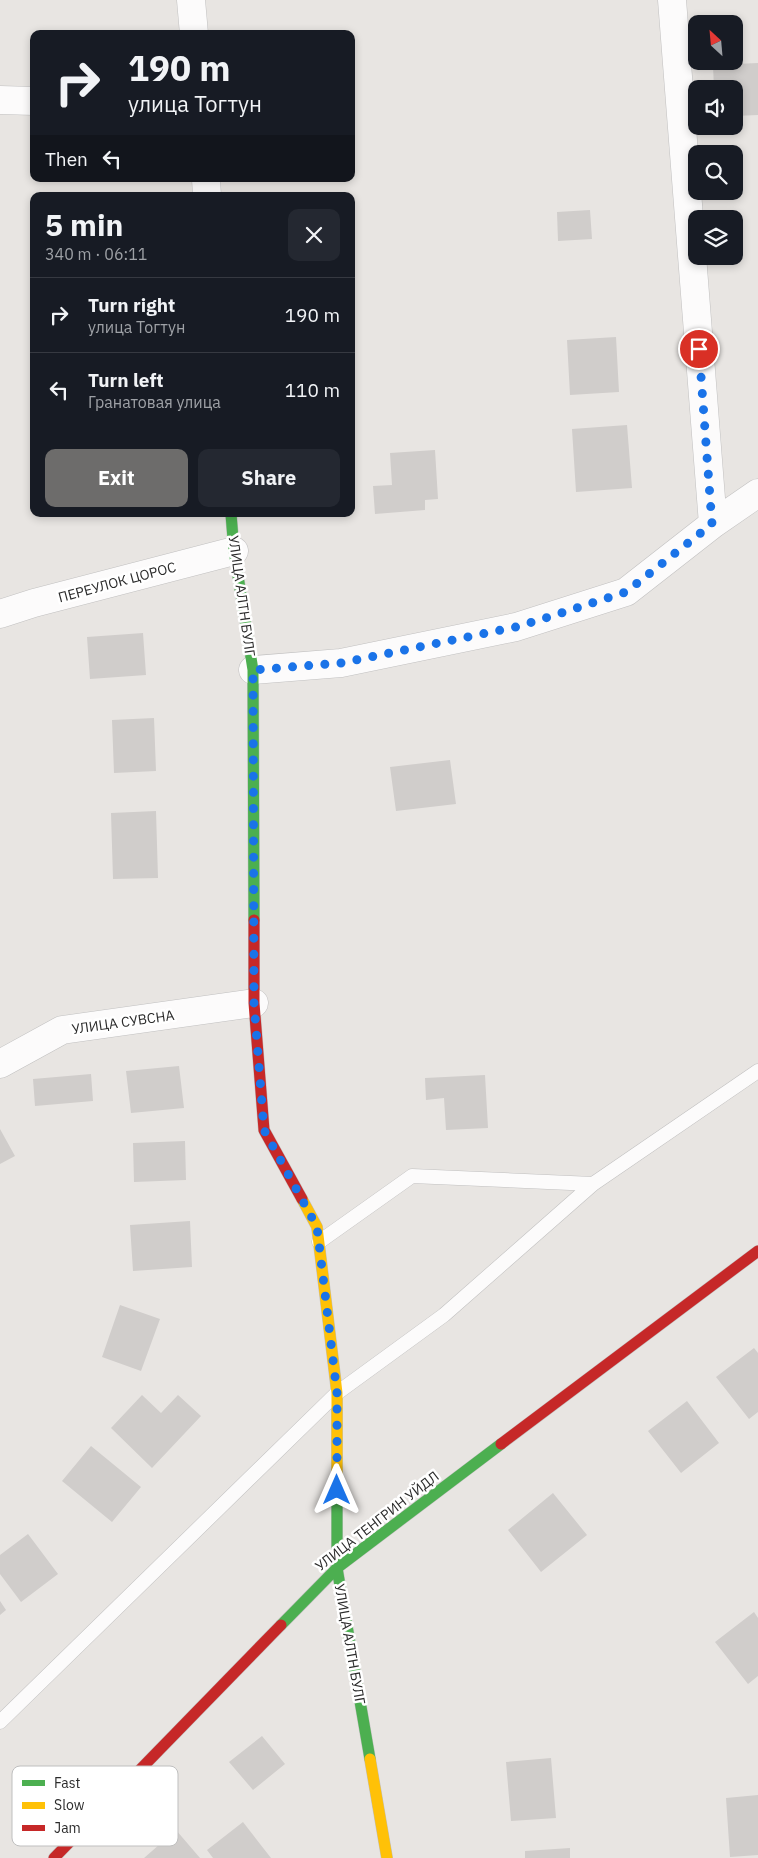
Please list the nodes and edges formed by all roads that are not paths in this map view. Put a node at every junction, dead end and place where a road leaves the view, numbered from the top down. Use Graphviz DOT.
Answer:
graph roads {
  1 [pos="191,0"];
  2 [pos="672,0"];
  3 [pos="194,30"];
  4 [pos="0,100"];
  5 [pos="30,101"];
  6 [pos="758,493"];
  7 [pos="231,517"];
  8 [pos="712,524"];
  9 [pos="234,551"];
  10 [pos="0,614"];
  11 [pos="253,670"];
  12 [pos="254,1003"];
  13 [pos="0,1064"];
  14 [pos="758,1071"];
  15 [pos="593,1184"];
  16 [pos="319,1242"];
  17 [pos="758,1251"];
  18 [pos="337,1393"];
  19 [pos="337,1568"];
  20 [pos="0,1722"];
  21 [pos="144,1766"];
  22 [pos="66,1846"];
  23 [pos="54,1858"];
  24 [pos="387,1858"];
  1 -- 3 [label="street"];
  2 -- 8 [label="street"];
  4 -- 5 [label="street"];
  6 -- 8 [label="street"];
  7 -- 9 [label="street, УЛИЦА АЛТН БУЛГ"];
  8 -- 11 [label="street"];
  9 -- 10 [label="street, ПЕРЕУЛОК ЦОРОС"];
  9 -- 11 [label="street, УЛИЦА АЛТН БУЛГ"];
  11 -- 12 [label="street, УЛИЦА АЛТН БУЛГ"];
  12 -- 13 [label="street, УЛИЦА СУВСНА"];
  12 -- 16 [label="street, УЛИЦА АЛТН БУЛГ"];
  14 -- 15 [label="lane"];
  15 -- 16 [label="lane"];
  15 -- 18 [label="lane"];
  16 -- 18 [label="street, УЛИЦА АЛТН БУЛГ"];
  17 -- 19 [label="street, УЛИЦА ТЕНГРИН УЙДЛ"];
  18 -- 19 [label="street, УЛИЦА АЛТН БУЛГ"];
  18 -- 20 [label="lane"];
  19 -- 21 [label="street, УЛИЦА ТЕНГРИН УЙДЛ"];
  19 -- 24 [label="street, УЛИЦА АЛТН БУЛГ"];
  22 -- 23 [label="street, УЛИЦА ТЕНГРИН УЙДЛ"];
}
